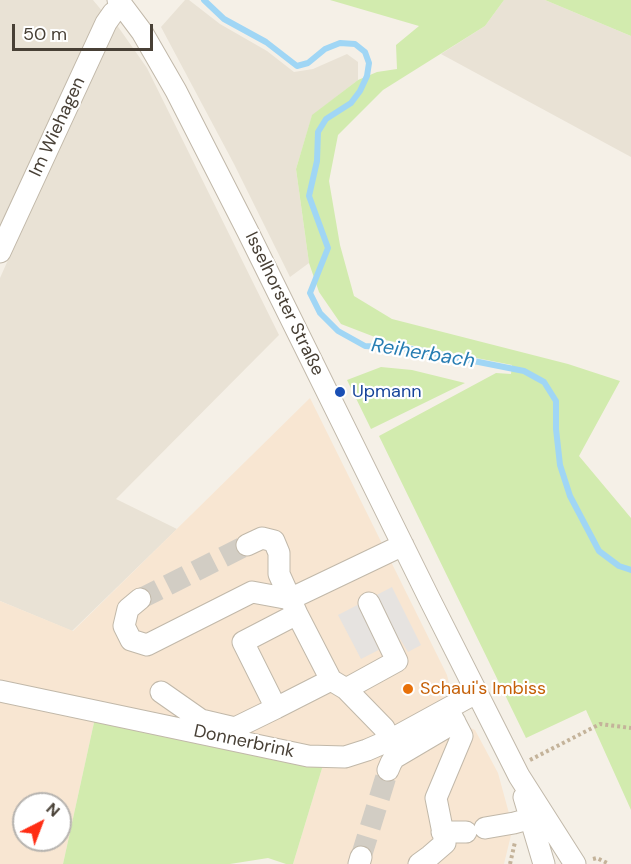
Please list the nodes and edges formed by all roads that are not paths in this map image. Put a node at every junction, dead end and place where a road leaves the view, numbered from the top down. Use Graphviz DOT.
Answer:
graph roads {
  1 [pos="120,3"];
  2 [pos="0,252"];
  3 [pos="247,545"];
  4 [pos="403,545"];
  5 [pos="141,599"];
  6 [pos="369,603"];
  7 [pos="294,607"];
  8 [pos="338,684"];
  9 [pos="0,691"];
  10 [pos="161,692"];
  11 [pos="476,693"];
  12 [pos="276,708"];
  13 [pos="451,715"];
  14 [pos="390,740"];
  15 [pos="388,770"];
  16 [pos="537,817"];
  17 [pos="442,832"];
  18 [pos="419,864"];
  19 [pos="544,864"];
  20 [pos="575,864"];
  1 -- 2 [label="street, Im Wiehagen"];
  1 -- 4 [label="street, Isselhorster Straße"];
  3 -- 7 [label="street"];
  4 -- 7 [label="street"];
  4 -- 11 [label="street, Isselhorster Straße"];
  5 -- 7 [label="street"];
  6 -- 8 [label="street"];
  7 -- 8 [label="street"];
  7 -- 12 [label="street"];
  8 -- 12 [label="street"];
  8 -- 14 [label="street"];
  9 -- 14 [label="street, Donnerbrink"];
  10 -- 12 [label="street"];
  11 -- 13 [label="street, Donnerbrink"];
  11 -- 16 [label="street, Isselhorster Straße"];
  13 -- 14 [label="street, Donnerbrink"];
  13 -- 15 [label="street"];
  13 -- 17 [label="street"];
  16 -- 17 [label="street"];
  16 -- 19 [label="street, Isselhorster Straße"];
  16 -- 20 [label="street, Isselhorster Straße"];
  17 -- 18 [label="street"];
}
